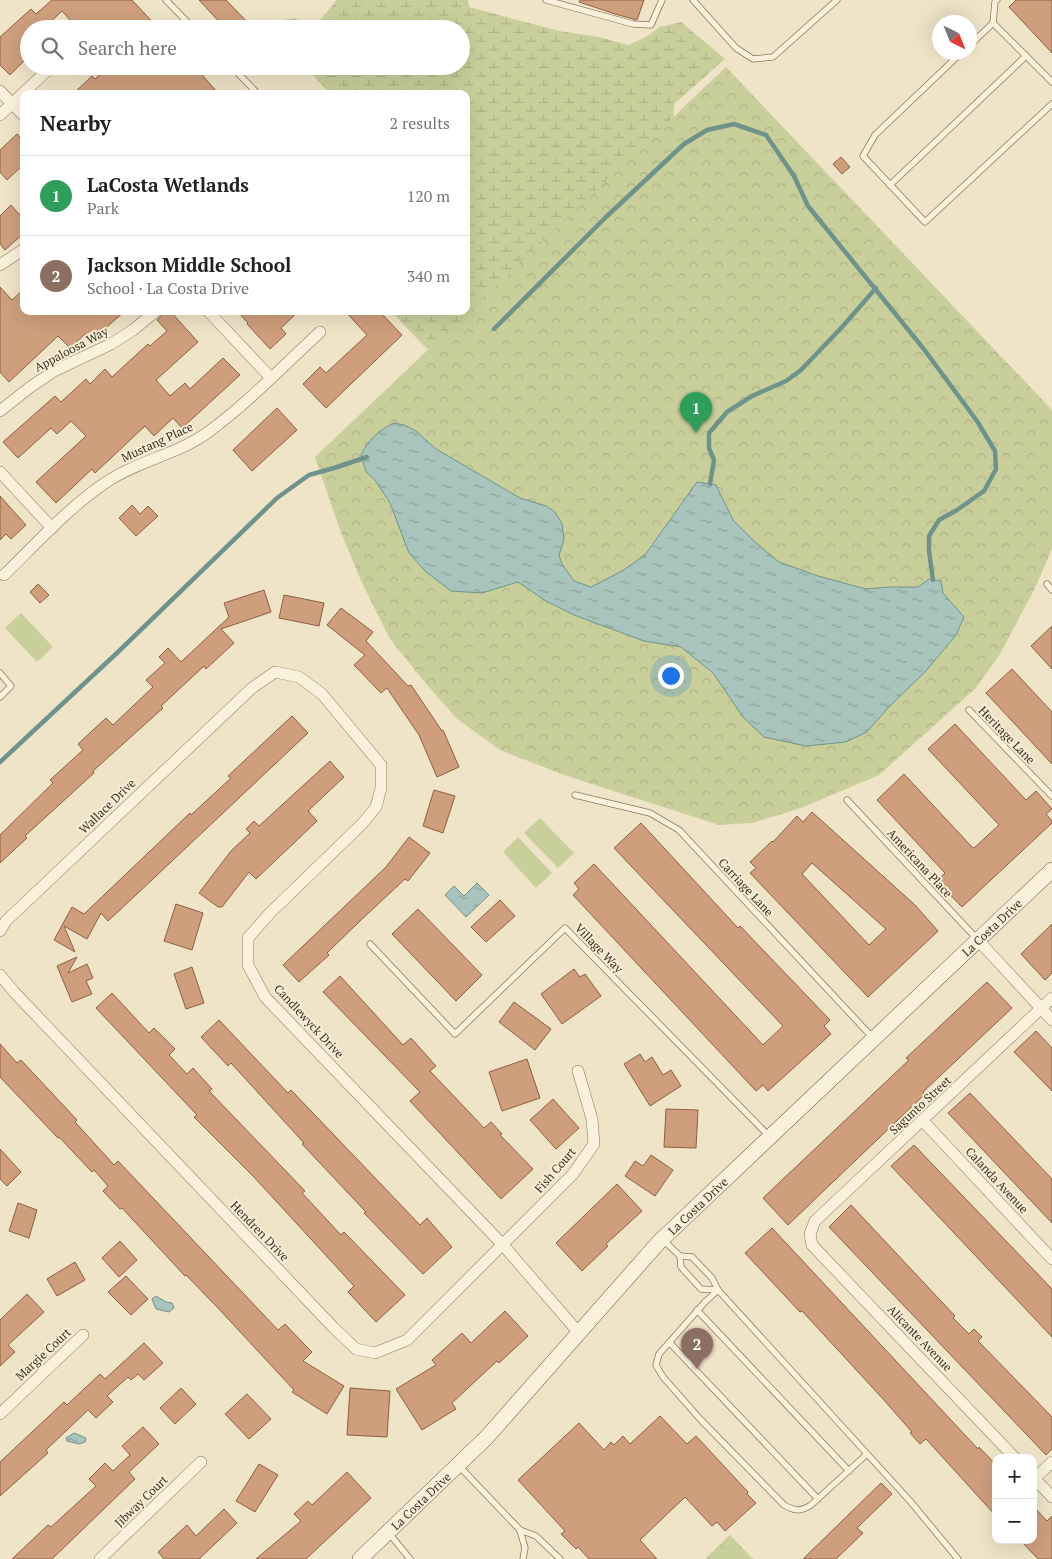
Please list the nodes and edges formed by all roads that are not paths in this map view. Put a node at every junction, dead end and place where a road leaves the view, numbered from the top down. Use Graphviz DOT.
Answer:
graph roads {
  1 [pos="166,0"];
  2 [pos="546,0"];
  3 [pos="662,0"];
  4 [pos="693,0"];
  5 [pos="837,0"];
  6 [pos="996,0"];
  7 [pos="185,20"];
  8 [pos="993,23"];
  9 [pos="977,38"];
  10 [pos="1026,56"];
  11 [pos="954,60"];
  12 [pos="43,75"];
  13 [pos="240,75"];
  14 [pos="1052,82"];
  15 [pos="27,90"];
  16 [pos="254,90"];
  17 [pos="0,91"];
  18 [pos="20,97"];
  19 [pos="13,104"];
  20 [pos="1052,104"];
  21 [pos="20,112"];
  22 [pos="0,115"];
  23 [pos="890,185"];
  24 [pos="20,252"];
  25 [pos="0,265"];
  26 [pos="151,315"];
  27 [pos="212,315"];
  28 [pos="320,332"];
  29 [pos="271,378"];
  30 [pos="0,412"];
  31 [pos="0,472"];
  32 [pos="52,528"];
  33 [pos="4,575"];
  34 [pos="1047,584"];
  35 [pos="1052,590"];
  36 [pos="0,673"];
  37 [pos="0,697"];
  38 [pos="235,703"];
  39 [pos="969,710"];
  40 [pos="574,795"];
  41 [pos="1052,796"];
  42 [pos="847,800"];
  43 [pos="1052,870"];
  44 [pos="0,930"];
  45 [pos="978,940"];
  46 [pos="370,944"];
  47 [pos="0,974"];
  48 [pos="1052,998"];
  49 [pos="1041,1009"];
  50 [pos="1052,1020"];
  51 [pos="874,1040"];
  52 [pos="578,1071"];
  53 [pos="923,1121"];
  54 [pos="770,1137"];
  55 [pos="810,1234"];
  56 [pos="662,1239"];
  57 [pos="503,1245"];
  58 [pos="680,1256"];
  59 [pos="1052,1259"];
  60 [pos="718,1290"];
  61 [pos="697,1310"];
  62 [pos="579,1333"];
  63 [pos="83,1335"];
  64 [pos="669,1342"];
  65 [pos="0,1414"];
  66 [pos="867,1454"];
  67 [pos="1011,1454"];
  68 [pos="201,1462"];
  69 [pos="1052,1462"];
  70 [pos="458,1465"];
  71 [pos="849,1471"];
  72 [pos="1037,1474"];
  73 [pos="1037,1480"];
  74 [pos="1052,1497"];
  75 [pos="818,1499"];
  76 [pos="520,1530"];
  77 [pos="388,1532"];
  78 [pos="100,1559"];
  79 [pos="360,1559"];
  80 [pos="410,1559"];
  81 [pos="523,1559"];
  82 [pos="560,1559"];
  83 [pos="958,1559"];
  1 -- 7 [label="lane"];
  2 -- 3 [label="lane"];
  4 -- 5 [label="lane"];
  6 -- 8 [label="lane"];
  8 -- 9 [label="lane"];
  8 -- 10 [label="lane"];
  10 -- 14 [label="lane"];
  10 -- 23 [label="lane"];
  11 -- 23 [label="lane"];
  12 -- 15 [label="street"];
  13 -- 16 [label="lane"];
  17 -- 19 [label="street"];
  18 -- 19 [label="street"];
  19 -- 21 [label="street"];
  19 -- 22 [label="street"];
  20 -- 23 [label="lane"];
  24 -- 25 [label="street"];
  26 -- 30 [label="street, Appaloosa Way"];
  27 -- 29 [label="street"];
  28 -- 29 [label="street, Mustang Place"];
  29 -- 32 [label="street, Mustang Place"];
  31 -- 32 [label="street"];
  32 -- 33 [label="street, Mustang Place"];
  34 -- 35 [label="lane"];
  36 -- 37 [label="lane"];
  38 -- 44 [label="street, Wallace Drive"];
  38 -- 57 [label="street, Candlewyck Drive"];
  39 -- 41 [label="lane, Heritage Lane"];
  40 -- 51 [label="lane, Carriage Lane"];
  42 -- 45 [label="lane, Americana Place"];
  43 -- 45 [label="street, La Costa Drive"];
  45 -- 49 [label="street"];
  45 -- 51 [label="street, La Costa Drive"];
  46 -- 54 [label="lane, Village Way"];
  47 -- 57 [label="street, Hendren Drive"];
  48 -- 49 [label="street, Sagunto Street"];
  49 -- 50 [label="street"];
  49 -- 53 [label="street, Sagunto Street"];
  51 -- 54 [label="street, La Costa Drive"];
  52 -- 57 [label="street, Fish Court"];
  53 -- 55 [label="street, Sagunto Street"];
  53 -- 59 [label="street, Calanda Avenue"];
  54 -- 56 [label="street, La Costa Drive"];
  55 -- 67 [label="street, Alicante Avenue"];
  56 -- 58 [label="lane"];
  56 -- 62 [label="street, La Costa Drive"];
  57 -- 62 [label="street, Candlewyck Drive"];
  58 -- 60 [label="lane"];
  58 -- 60 [label="lane"];
  60 -- 61 [label="lane"];
  60 -- 66 [label="lane"];
  61 -- 64 [label="lane"];
  61 -- 71 [label="lane"];
  62 -- 70 [label="street, La Costa Drive"];
  63 -- 65 [label="street, Margie Court"];
  64 -- 75 [label="lane"];
  64 -- 75 [label="lane"];
  66 -- 71 [label="lane"];
  66 -- 83 [label="lane"];
  68 -- 78 [label="street, Jibway Court"];
  69 -- 72 [label="street"];
  70 -- 76 [label="lane"];
  70 -- 77 [label="street, La Costa Drive"];
  71 -- 75 [label="lane"];
  73 -- 74 [label="street"];
  76 -- 81 [label="lane"];
  76 -- 82 [label="lane"];
  77 -- 79 [label="street, La Costa Drive"];
  77 -- 80 [label="lane"];
}
